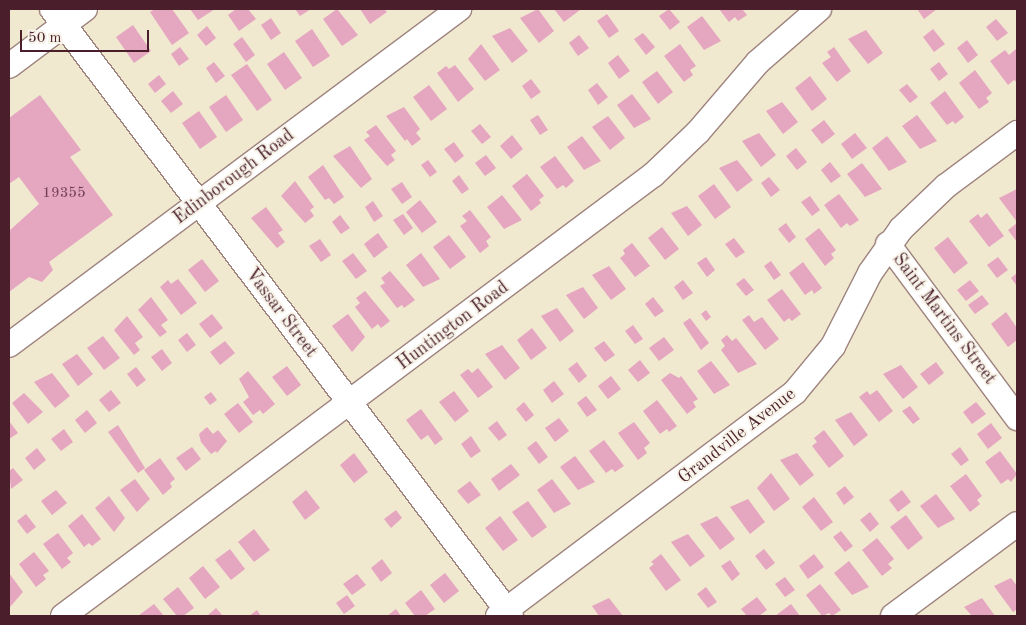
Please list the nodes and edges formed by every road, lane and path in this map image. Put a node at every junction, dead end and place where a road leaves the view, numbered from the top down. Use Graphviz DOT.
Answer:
graph roads {
  1 [pos="84,9"];
  2 [pos="459,9"];
  3 [pos="819,9"];
  4 [pos="57,17"];
  5 [pos="9,66"];
  6 [pos="1017,133"];
  7 [pos="198,204"];
  8 [pos="888,244"];
  9 [pos="9,345"];
  10 [pos="349,403"];
  11 [pos="1014,408"];
  12 [pos="1017,524"];
  13 [pos="505,614"];
  14 [pos="63,616"];
  15 [pos="893,616"];
  1 -- 4 [label="street"];
  2 -- 7 [label="street, Edinborough Road"];
  3 -- 10 [label="street, Huntington Road"];
  4 -- 5 [label="street"];
  4 -- 7 [label="street, Vassar Street"];
  6 -- 8 [label="street, Grandville Avenue"];
  7 -- 9 [label="street, Edinborough Road"];
  7 -- 10 [label="street, Vassar Street"];
  8 -- 11 [label="street, Saint Martins Street"];
  8 -- 13 [label="street, Grandville Avenue"];
  10 -- 13 [label="street, Vassar Street"];
  10 -- 14 [label="street, Huntington Road"];
  12 -- 15 [label="street"];
}
